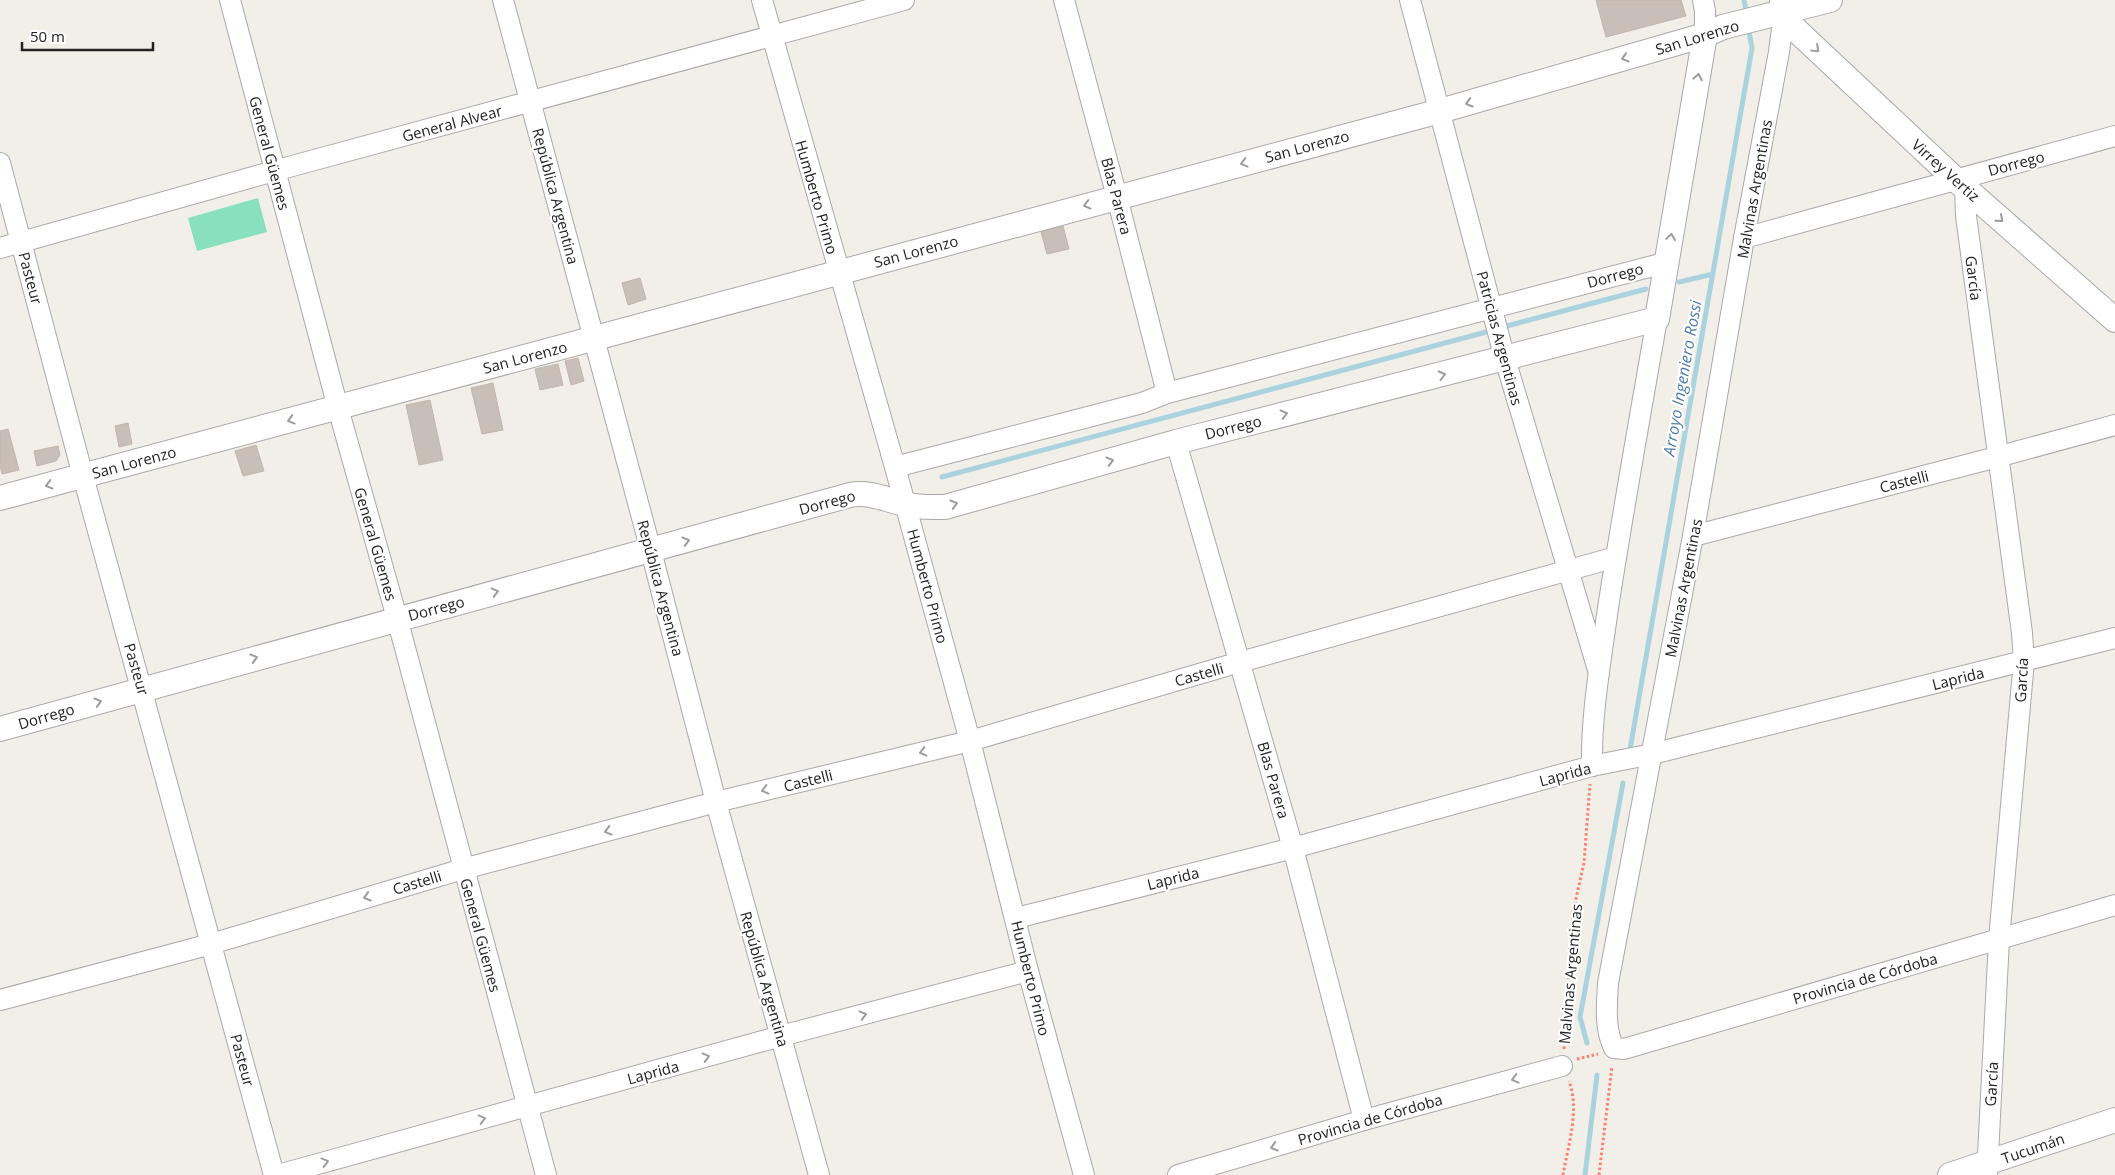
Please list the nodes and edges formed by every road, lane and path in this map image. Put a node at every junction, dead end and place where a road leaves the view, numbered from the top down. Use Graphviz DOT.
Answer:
graph roads {
  1 [pos="230,0"];
  2 [pos="503,0"];
  3 [pos="762,0"];
  4 [pos="904,0"];
  5 [pos="1064,0"];
  6 [pos="1410,0"];
  7 [pos="1702,0"];
  8 [pos="1830,0"];
  9 [pos="1777,10"];
  10 [pos="1714,31"];
  11 [pos="772,36"];
  12 [pos="530,102"];
  13 [pos="1440,111"];
  14 [pos="2115,136"];
  15 [pos="0,163"];
  16 [pos="274,171"];
  17 [pos="1960,184"];
  18 [pos="1117,197"];
  19 [pos="1744,238"];
  20 [pos="21,242"];
  21 [pos="0,248"];
  22 [pos="1668,262"];
  23 [pos="838,272"];
  24 [pos="1492,307"];
  25 [pos="1657,319"];
  26 [pos="2115,320"];
  27 [pos="594,338"];
  28 [pos="1505,359"];
  29 [pos="1167,393"];
  30 [pos="338,408"];
  31 [pos="2115,425"];
  32 [pos="1176,442"];
  33 [pos="1998,458"];
  34 [pos="895,467"];
  35 [pos="83,476"];
  36 [pos="0,498"];
  37 [pos="906,505"];
  38 [pos="1693,536"];
  39 [pos="651,551"];
  40 [pos="1616,557"];
  41 [pos="1566,570"];
  42 [pos="397,618"];
  43 [pos="2115,638"];
  44 [pos="2024,661"];
  45 [pos="1240,662"];
  46 [pos="1599,673"];
  47 [pos="142,689"];
  48 [pos="0,729"];
  49 [pos="970,740"];
  50 [pos="1643,756"];
  51 [pos="1598,765"];
  52 [pos="716,802"];
  53 [pos="1293,848"];
  54 [pos="463,869"];
  55 [pos="2115,905"];
  56 [pos="1016,918"];
  57 [pos="1999,939"];
  58 [pos="211,944"];
  59 [pos="1028,971"];
  60 [pos="0,1000"];
  61 [pos="781,1036"];
  62 [pos="1606,1051"];
  63 [pos="1569,1063"];
  64 [pos="527,1106"];
  65 [pos="1364,1120"];
  66 [pos="2115,1120"];
  67 [pos="1987,1169"];
  68 [pos="274,1175"];
  69 [pos="278,1175"];
  70 [pos="546,1175"];
  71 [pos="819,1175"];
  72 [pos="1084,1175"];
  73 [pos="1178,1175"];
  74 [pos="1563,1175"];
  75 [pos="1599,1175"];
  76 [pos="1950,1175"];
  1 -- 16 [label="street, General Güemes"];
  2 -- 12 [label="street, República Argentina"];
  3 -- 11 [label="street, Humberto Primo"];
  4 -- 11 [label="street, General Alvear"];
  5 -- 18 [label="street, Blas Parera"];
  6 -- 13 [label="street, Patricias Argentinas"];
  7 -- 10 [label="street"];
  8 -- 9 [label="street, San Lorenzo"];
  9 -- 10 [label="street, San Lorenzo"];
  9 -- 17 [label="street, Virrey Vertiz, one-way"];
  9 -- 19 [label="street, Malvinas Argentinas"];
  10 -- 13 [label="street, San Lorenzo, one-way"];
  22 -- 10 [label="street, one-way"];
  11 -- 12 [label="street, General Alvear"];
  11 -- 23 [label="street, Humberto Primo"];
  12 -- 16 [label="street, General Alvear"];
  12 -- 27 [label="street, República Argentina"];
  13 -- 18 [label="street, San Lorenzo, one-way"];
  13 -- 24 [label="street, Patricias Argentinas"];
  14 -- 17 [label="street, Dorrego"];
  15 -- 20 [label="street, Pasteur"];
  16 -- 20 [label="street, General Alvear"];
  16 -- 30 [label="street, General Güemes"];
  17 -- 19 [label="street, Dorrego"];
  17 -- 26 [label="street, Virrey Vertiz, one-way"];
  17 -- 33 [label="street, García"];
  18 -- 23 [label="street, San Lorenzo, one-way"];
  18 -- 29 [label="street, Blas Parera"];
  19 -- 38 [label="street, Malvinas Argentinas"];
  20 -- 21 [label="street, General Alvear"];
  20 -- 35 [label="street, Pasteur"];
  22 -- 24 [label="street, Dorrego"];
  22 -- 25 [label="street"];
  23 -- 27 [label="street, San Lorenzo"];
  23 -- 34 [label="street, Humberto Primo"];
  24 -- 28 [label="street, Patricias Argentinas"];
  24 -- 29 [label="street, Dorrego"];
  25 -- 28 [label="street, Dorrego"];
  25 -- 40 [label="street"];
  27 -- 30 [label="street, San Lorenzo"];
  27 -- 39 [label="street, República Argentina"];
  32 -- 28 [label="street, Dorrego, one-way"];
  28 -- 41 [label="street, Patricias Argentinas"];
  29 -- 34 [label="street, Dorrego"];
  30 -- 35 [label="street, San Lorenzo, one-way"];
  30 -- 42 [label="street, General Güemes"];
  31 -- 33 [label="street, Castelli"];
  37 -- 32 [label="street, Dorrego, one-way"];
  32 -- 45 [label="street, Blas Parera"];
  33 -- 38 [label="street, Castelli"];
  33 -- 44 [label="street, García"];
  34 -- 37 [label="street, Humberto Primo"];
  35 -- 36 [label="street, San Lorenzo, one-way"];
  35 -- 47 [label="street, Pasteur"];
  39 -- 37 [label="street, Dorrego, one-way"];
  37 -- 49 [label="street, Humberto Primo"];
  38 -- 50 [label="street, Malvinas Argentinas"];
  42 -- 39 [label="street, Dorrego, one-way"];
  39 -- 52 [label="street, República Argentina"];
  40 -- 41 [label="street, Castelli"];
  40 -- 46 [label="street"];
  41 -- 45 [label="street, Castelli"];
  41 -- 46 [label="street, Patricias Argentinas"];
  47 -- 42 [label="street, Dorrego, one-way"];
  42 -- 54 [label="street, General Güemes"];
  43 -- 44 [label="street, Laprida"];
  44 -- 50 [label="street, Laprida"];
  44 -- 57 [label="street, García"];
  45 -- 49 [label="street, Castelli"];
  45 -- 53 [label="street, Blas Parera"];
  46 -- 51 [label="street"];
  48 -- 47 [label="street, Dorrego, one-way"];
  47 -- 58 [label="street, Pasteur"];
  49 -- 52 [label="street, Castelli, one-way"];
  49 -- 56 [label="street, Humberto Primo"];
  50 -- 51 [label="street, Laprida"];
  50 -- 62 [label="street, Malvinas Argentinas"];
  51 -- 53 [label="street, Laprida"];
  51 -- 63 [label="path, Malvinas Argentinas"];
  52 -- 54 [label="street, Castelli, one-way"];
  52 -- 61 [label="street, República Argentina"];
  53 -- 56 [label="street, Laprida"];
  53 -- 65 [label="street, Blas Parera"];
  54 -- 58 [label="street, Castelli, one-way"];
  54 -- 64 [label="street, General Güemes"];
  55 -- 57 [label="street, Provincia de Córdoba"];
  56 -- 59 [label="street, Humberto Primo"];
  57 -- 62 [label="street, Provincia de Córdoba"];
  57 -- 67 [label="street, García"];
  58 -- 60 [label="street, Castelli"];
  58 -- 68 [label="street, Pasteur"];
  61 -- 59 [label="street, Laprida, one-way"];
  59 -- 72 [label="street, Humberto Primo"];
  64 -- 61 [label="street, Laprida, one-way"];
  61 -- 71 [label="street, República Argentina"];
  62 -- 63 [label="path"];
  62 -- 75 [label="path"];
  63 -- 65 [label="street, Provincia de Córdoba, one-way"];
  63 -- 74 [label="path, Malvinas Argentinas"];
  69 -- 64 [label="street, Laprida, one-way"];
  64 -- 70 [label="street, General Güemes"];
  65 -- 73 [label="street, Provincia de Córdoba, one-way"];
  66 -- 67 [label="street, Tucumán"];
  67 -- 76 [label="street, Tucumán"];
}
